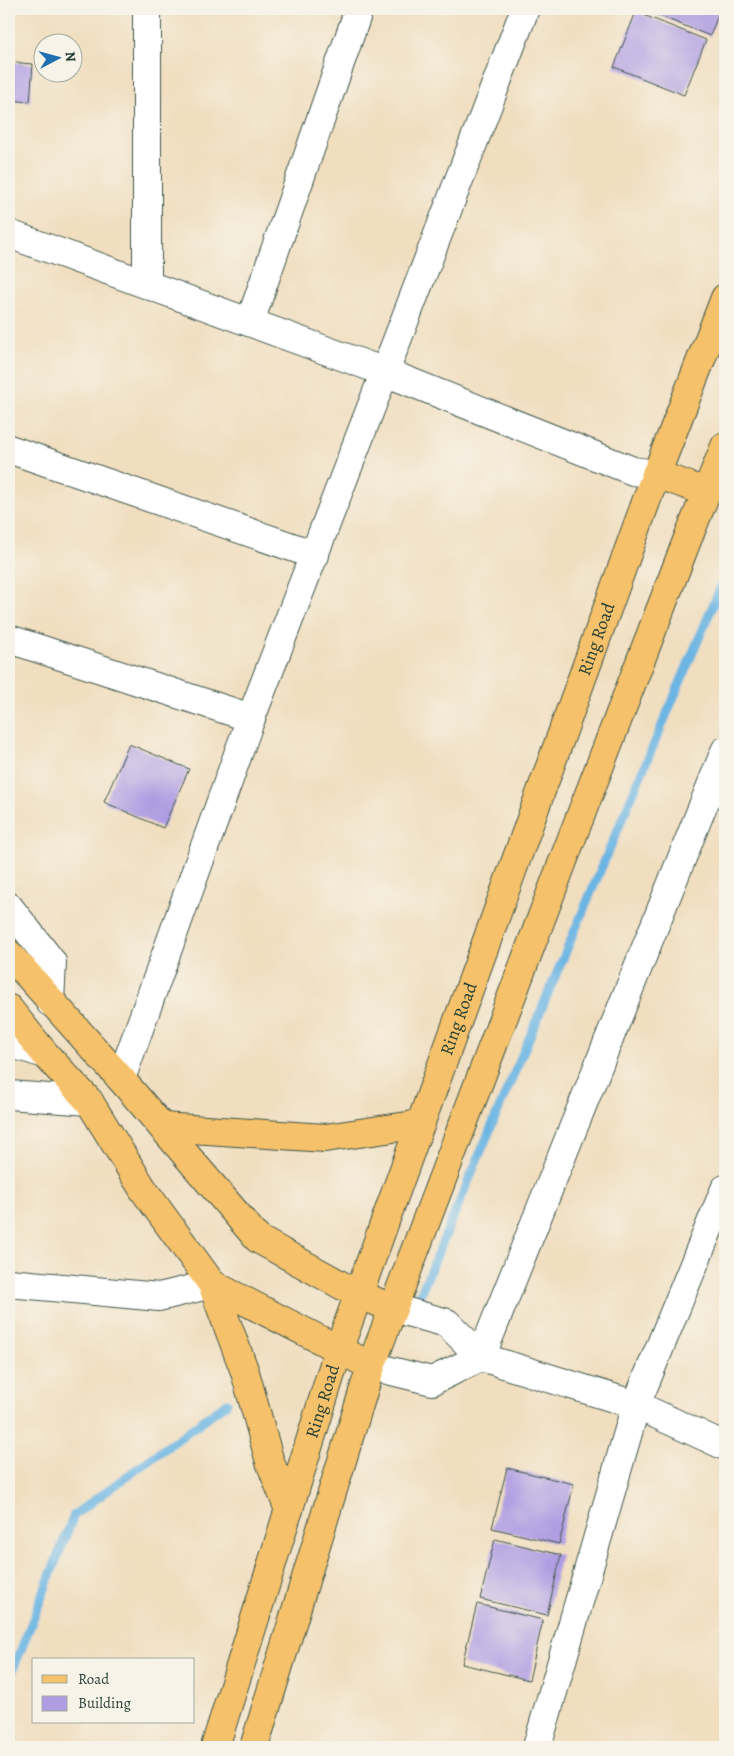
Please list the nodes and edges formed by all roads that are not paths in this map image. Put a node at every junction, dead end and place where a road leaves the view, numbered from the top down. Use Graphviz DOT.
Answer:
graph roads {
  1 [pos="147,9"];
  2 [pos="359,9"];
  3 [pos="525,9"];
  4 [pos="9,234"];
  5 [pos="147,284"];
  6 [pos="725,298"];
  7 [pos="250,322"];
  8 [pos="385,372"];
  9 [pos="725,446"];
  10 [pos="9,449"];
  11 [pos="656,474"];
  12 [pos="706,492"];
  13 [pos="315,555"];
  14 [pos="9,639"];
  15 [pos="251,718"];
  16 [pos="725,751"];
  17 [pos="9,907"];
  18 [pos="9,954"];
  19 [pos="50,1002"];
  20 [pos="12,1013"];
  21 [pos="9,1043"];
  22 [pos="45,1054"];
  23 [pos="121,1079"];
  24 [pos="9,1095"];
  25 [pos="89,1101"];
  26 [pos="421,1124"];
  27 [pos="162,1127"];
  28 [pos="725,1189"];
  29 [pos="715,1241"];
  30 [pos="9,1283"];
  31 [pos="212,1284"];
  32 [pos="359,1295"];
  33 [pos="393,1308"];
  34 [pos="338,1351"];
  35 [pos="481,1357"];
  36 [pos="371,1366"];
  37 [pos="636,1405"];
  38 [pos="725,1446"];
  39 [pos="289,1510"];
  40 [pos="215,1747"];
  41 [pos="254,1747"];
  42 [pos="537,1747"];
  1 -- 5 [label="street"];
  2 -- 7 [label="street"];
  3 -- 8 [label="street"];
  4 -- 5 [label="street"];
  5 -- 7 [label="street"];
  6 -- 11 [label="main road, Ring Road"];
  7 -- 8 [label="street"];
  8 -- 11 [label="street"];
  8 -- 13 [label="street"];
  9 -- 12 [label="main road, Ring Road"];
  10 -- 13 [label="street"];
  11 -- 12 [label="main road"];
  11 -- 26 [label="main road, Ring Road"];
  12 -- 33 [label="main road, Ring Road"];
  13 -- 15 [label="street"];
  14 -- 15 [label="street"];
  15 -- 23 [label="street"];
  16 -- 35 [label="street"];
  17 -- 19 [label="street"];
  18 -- 19 [label="main road"];
  19 -- 23 [label="main road"];
  20 -- 22 [label="main road"];
  21 -- 22 [label="street"];
  22 -- 25 [label="main road"];
  23 -- 27 [label="main road"];
  24 -- 25 [label="street"];
  25 -- 31 [label="main road"];
  26 -- 27 [label="main road"];
  26 -- 32 [label="main road, Ring Road"];
  27 -- 32 [label="main road"];
  28 -- 29 [label="street"];
  29 -- 37 [label="street"];
  30 -- 31 [label="street"];
  31 -- 34 [label="main road"];
  31 -- 39 [label="main road"];
  32 -- 33 [label="main road"];
  32 -- 34 [label="main road, Ring Road"];
  33 -- 35 [label="street"];
  33 -- 36 [label="main road, Ring Road"];
  34 -- 36 [label="main road"];
  34 -- 39 [label="main road, Ring Road"];
  35 -- 36 [label="street"];
  35 -- 37 [label="street"];
  36 -- 41 [label="main road, Ring Road"];
  37 -- 38 [label="street"];
  37 -- 42 [label="street"];
  39 -- 40 [label="main road, Ring Road"];
}
